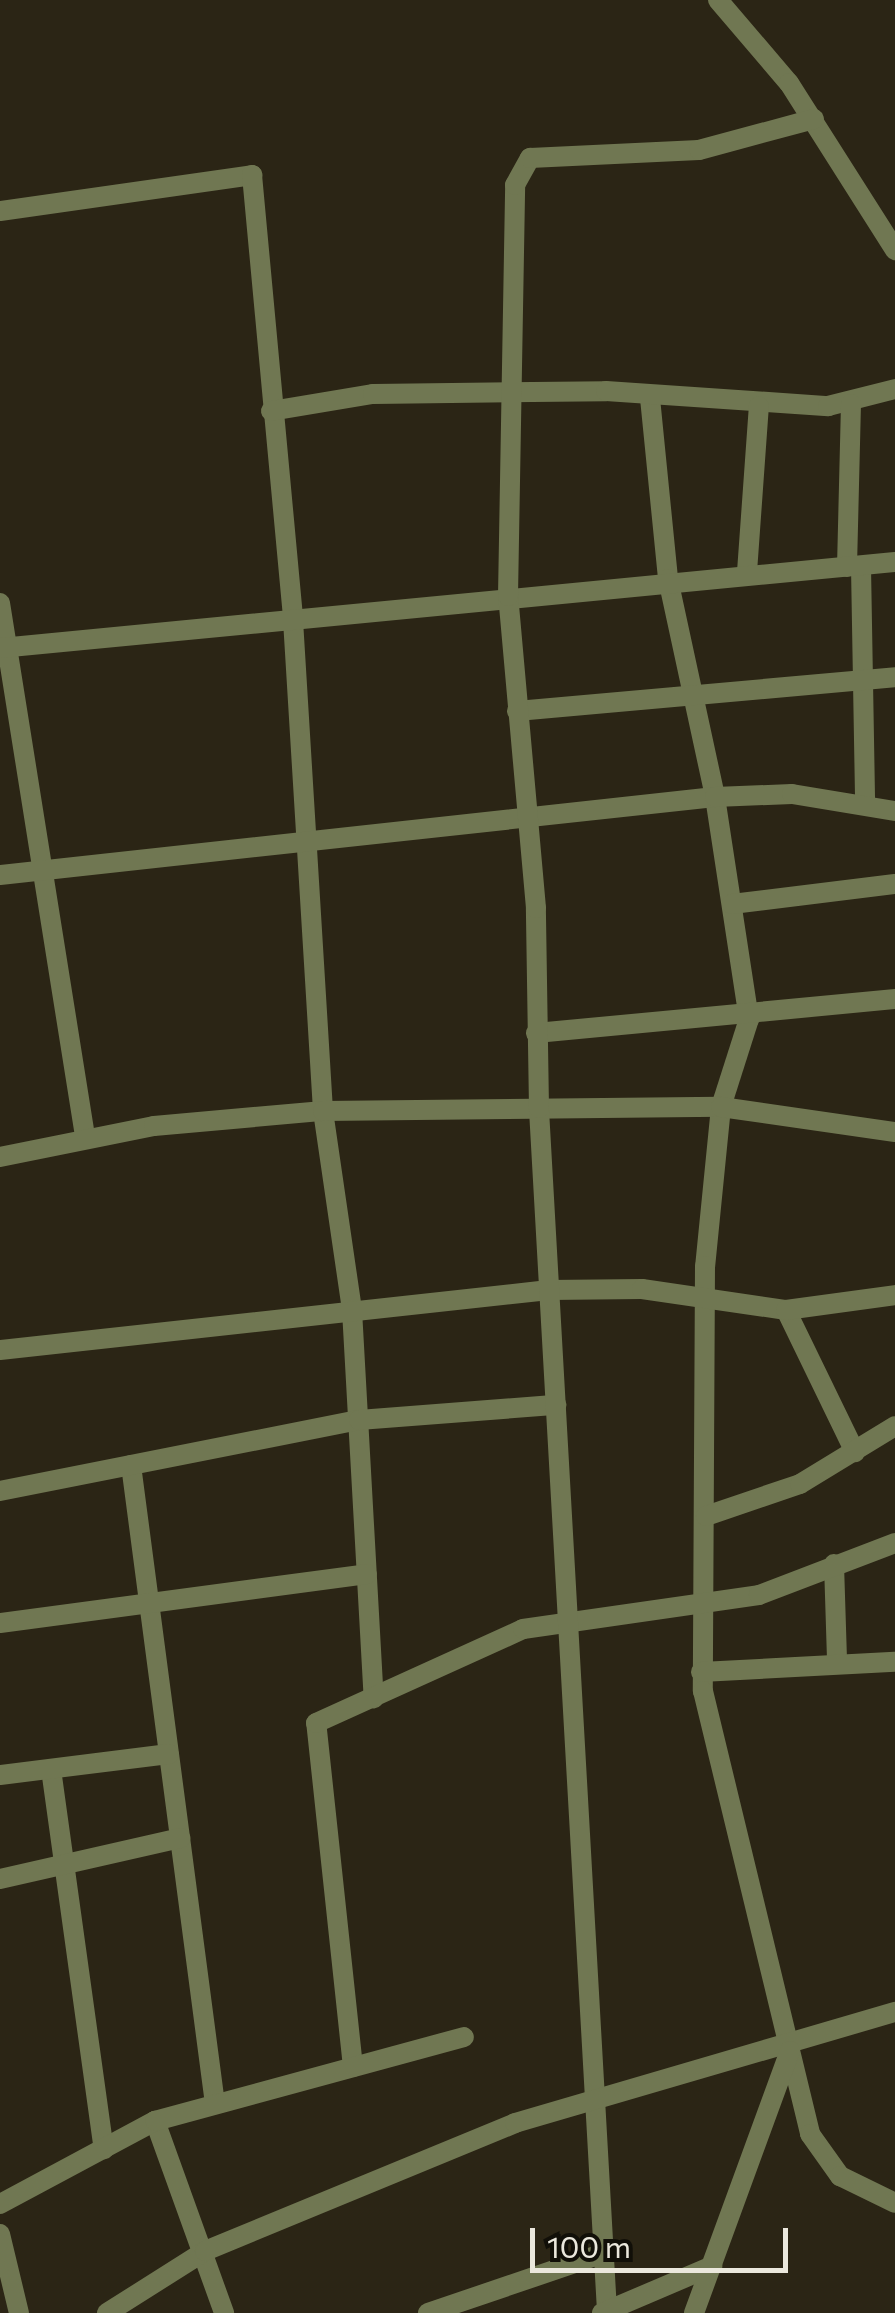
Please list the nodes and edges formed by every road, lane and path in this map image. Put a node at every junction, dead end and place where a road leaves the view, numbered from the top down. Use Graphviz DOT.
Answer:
graph roads {
  1 [pos="718,0"];
  2 [pos="814,119"];
  3 [pos="0,210"];
  4 [pos="895,250"];
  5 [pos="895,389"];
  6 [pos="510,394"];
  7 [pos="650,398"];
  8 [pos="851,404"];
  9 [pos="759,406"];
  10 [pos="271,411"];
  11 [pos="895,562"];
  12 [pos="854,567"];
  13 [pos="747,572"];
  14 [pos="668,579"];
  15 [pos="508,596"];
  16 [pos="0,603"];
  17 [pos="293,620"];
  18 [pos="4,647"];
  19 [pos="895,677"];
  20 [pos="861,678"];
  21 [pos="696,698"];
  22 [pos="518,711"];
  23 [pos="716,797"];
  24 [pos="865,805"];
  25 [pos="895,811"];
  26 [pos="526,819"];
  27 [pos="307,840"];
  28 [pos="42,867"];
  29 [pos="0,875"];
  30 [pos="895,884"];
  31 [pos="732,904"];
  32 [pos="895,1000"];
  33 [pos="749,1019"];
  34 [pos="536,1033"];
  35 [pos="721,1107"];
  36 [pos="539,1108"];
  37 [pos="323,1111"];
  38 [pos="895,1132"];
  39 [pos="85,1136"];
  40 [pos="0,1156"];
  41 [pos="549,1290"];
  42 [pos="895,1295"];
  43 [pos="709,1306"];
  44 [pos="352,1310"];
  45 [pos="786,1310"];
  46 [pos="0,1350"];
  47 [pos="556,1405"];
  48 [pos="359,1420"];
  49 [pos="895,1426"];
  50 [pos="855,1452"];
  51 [pos="131,1465"];
  52 [pos="0,1491"];
  53 [pos="706,1516"];
  54 [pos="895,1543"];
  55 [pos="834,1564"];
  56 [pos="367,1574"];
  57 [pos="150,1602"];
  58 [pos="699,1602"];
  59 [pos="568,1621"];
  60 [pos="0,1622"];
  61 [pos="837,1661"];
  62 [pos="895,1662"];
  63 [pos="701,1672"];
  64 [pos="374,1698"];
  65 [pos="169,1754"];
  66 [pos="52,1768"];
  67 [pos="0,1775"];
  68 [pos="180,1838"];
  69 [pos="64,1864"];
  70 [pos="0,1878"];
  71 [pos="895,2012"];
  72 [pos="464,2036"];
  73 [pos="791,2049"];
  74 [pos="353,2067"];
  75 [pos="595,2098"];
  76 [pos="215,2104"];
  77 [pos="155,2121"];
  78 [pos="104,2149"];
  79 [pos="0,2204"];
  80 [pos="895,2204"];
  81 [pos="0,2240"];
  82 [pos="205,2251"];
  83 [pos="604,2253"];
  84 [pos="712,2266"];
  85 [pos="605,2312"];
  86 [pos="20,2313"];
  87 [pos="107,2313"];
  88 [pos="224,2313"];
  89 [pos="428,2313"];
  90 [pos="694,2313"];
  1 -- 2 [label="street"];
  2 -- 4 [label="street"];
  2 -- 6 [label="street"];
  3 -- 10 [label="street"];
  5 -- 8 [label="street"];
  6 -- 7 [label="street"];
  6 -- 10 [label="street"];
  6 -- 15 [label="street"];
  7 -- 9 [label="street"];
  7 -- 14 [label="street"];
  8 -- 9 [label="street"];
  8 -- 12 [label="street"];
  9 -- 13 [label="street"];
  10 -- 17 [label="street"];
  11 -- 12 [label="street"];
  12 -- 13 [label="street"];
  12 -- 20 [label="street"];
  13 -- 14 [label="street"];
  14 -- 15 [label="street"];
  14 -- 21 [label="street"];
  15 -- 17 [label="street"];
  15 -- 22 [label="street"];
  16 -- 18 [label="street"];
  17 -- 18 [label="street"];
  17 -- 27 [label="street"];
  18 -- 28 [label="street"];
  19 -- 20 [label="street"];
  20 -- 21 [label="street"];
  20 -- 24 [label="street"];
  21 -- 22 [label="street"];
  21 -- 23 [label="street"];
  22 -- 26 [label="street"];
  23 -- 24 [label="street"];
  23 -- 26 [label="street"];
  23 -- 31 [label="street"];
  24 -- 25 [label="street"];
  26 -- 27 [label="street"];
  26 -- 34 [label="street"];
  27 -- 28 [label="street"];
  27 -- 37 [label="street"];
  28 -- 29 [label="street"];
  28 -- 39 [label="street"];
  30 -- 31 [label="street"];
  31 -- 33 [label="street"];
  32 -- 33 [label="street"];
  33 -- 34 [label="street"];
  33 -- 35 [label="street"];
  34 -- 36 [label="street"];
  35 -- 36 [label="street"];
  35 -- 38 [label="street"];
  35 -- 43 [label="street"];
  36 -- 37 [label="street"];
  36 -- 41 [label="street"];
  37 -- 39 [label="street"];
  37 -- 44 [label="street"];
  39 -- 40 [label="street"];
  41 -- 43 [label="street"];
  41 -- 44 [label="street"];
  41 -- 47 [label="street"];
  42 -- 45 [label="street"];
  43 -- 45 [label="street"];
  43 -- 53 [label="street"];
  44 -- 46 [label="street"];
  44 -- 48 [label="street"];
  45 -- 50 [label="street"];
  47 -- 48 [label="street"];
  47 -- 59 [label="street"];
  48 -- 51 [label="street"];
  48 -- 56 [label="street"];
  49 -- 50 [label="street"];
  50 -- 53 [label="street"];
  51 -- 52 [label="street"];
  51 -- 57 [label="street"];
  53 -- 58 [label="street"];
  54 -- 55 [label="street"];
  55 -- 58 [label="street"];
  55 -- 61 [label="street"];
  56 -- 57 [label="street"];
  56 -- 64 [label="street"];
  57 -- 60 [label="street"];
  57 -- 65 [label="street"];
  58 -- 59 [label="street"];
  58 -- 63 [label="street"];
  59 -- 64 [label="street"];
  59 -- 75 [label="street"];
  61 -- 62 [label="street"];
  61 -- 63 [label="street"];
  63 -- 73 [label="street"];
  64 -- 74 [label="street"];
  65 -- 66 [label="street"];
  65 -- 68 [label="street"];
  66 -- 67 [label="street"];
  66 -- 69 [label="street"];
  68 -- 69 [label="street"];
  68 -- 76 [label="street"];
  69 -- 70 [label="street"];
  69 -- 78 [label="street"];
  71 -- 73 [label="street"];
  72 -- 74 [label="street"];
  73 -- 75 [label="street"];
  73 -- 80 [label="street"];
  73 -- 84 [label="street"];
  74 -- 76 [label="street"];
  75 -- 82 [label="street"];
  75 -- 83 [label="street"];
  76 -- 77 [label="street"];
  77 -- 78 [label="street"];
  77 -- 82 [label="street"];
  78 -- 79 [label="street"];
  81 -- 86 [label="street"];
  82 -- 87 [label="street"];
  82 -- 88 [label="street"];
  83 -- 85 [label="street"];
  83 -- 89 [label="street"];
  84 -- 85 [label="street"];
  84 -- 90 [label="street"];
}
